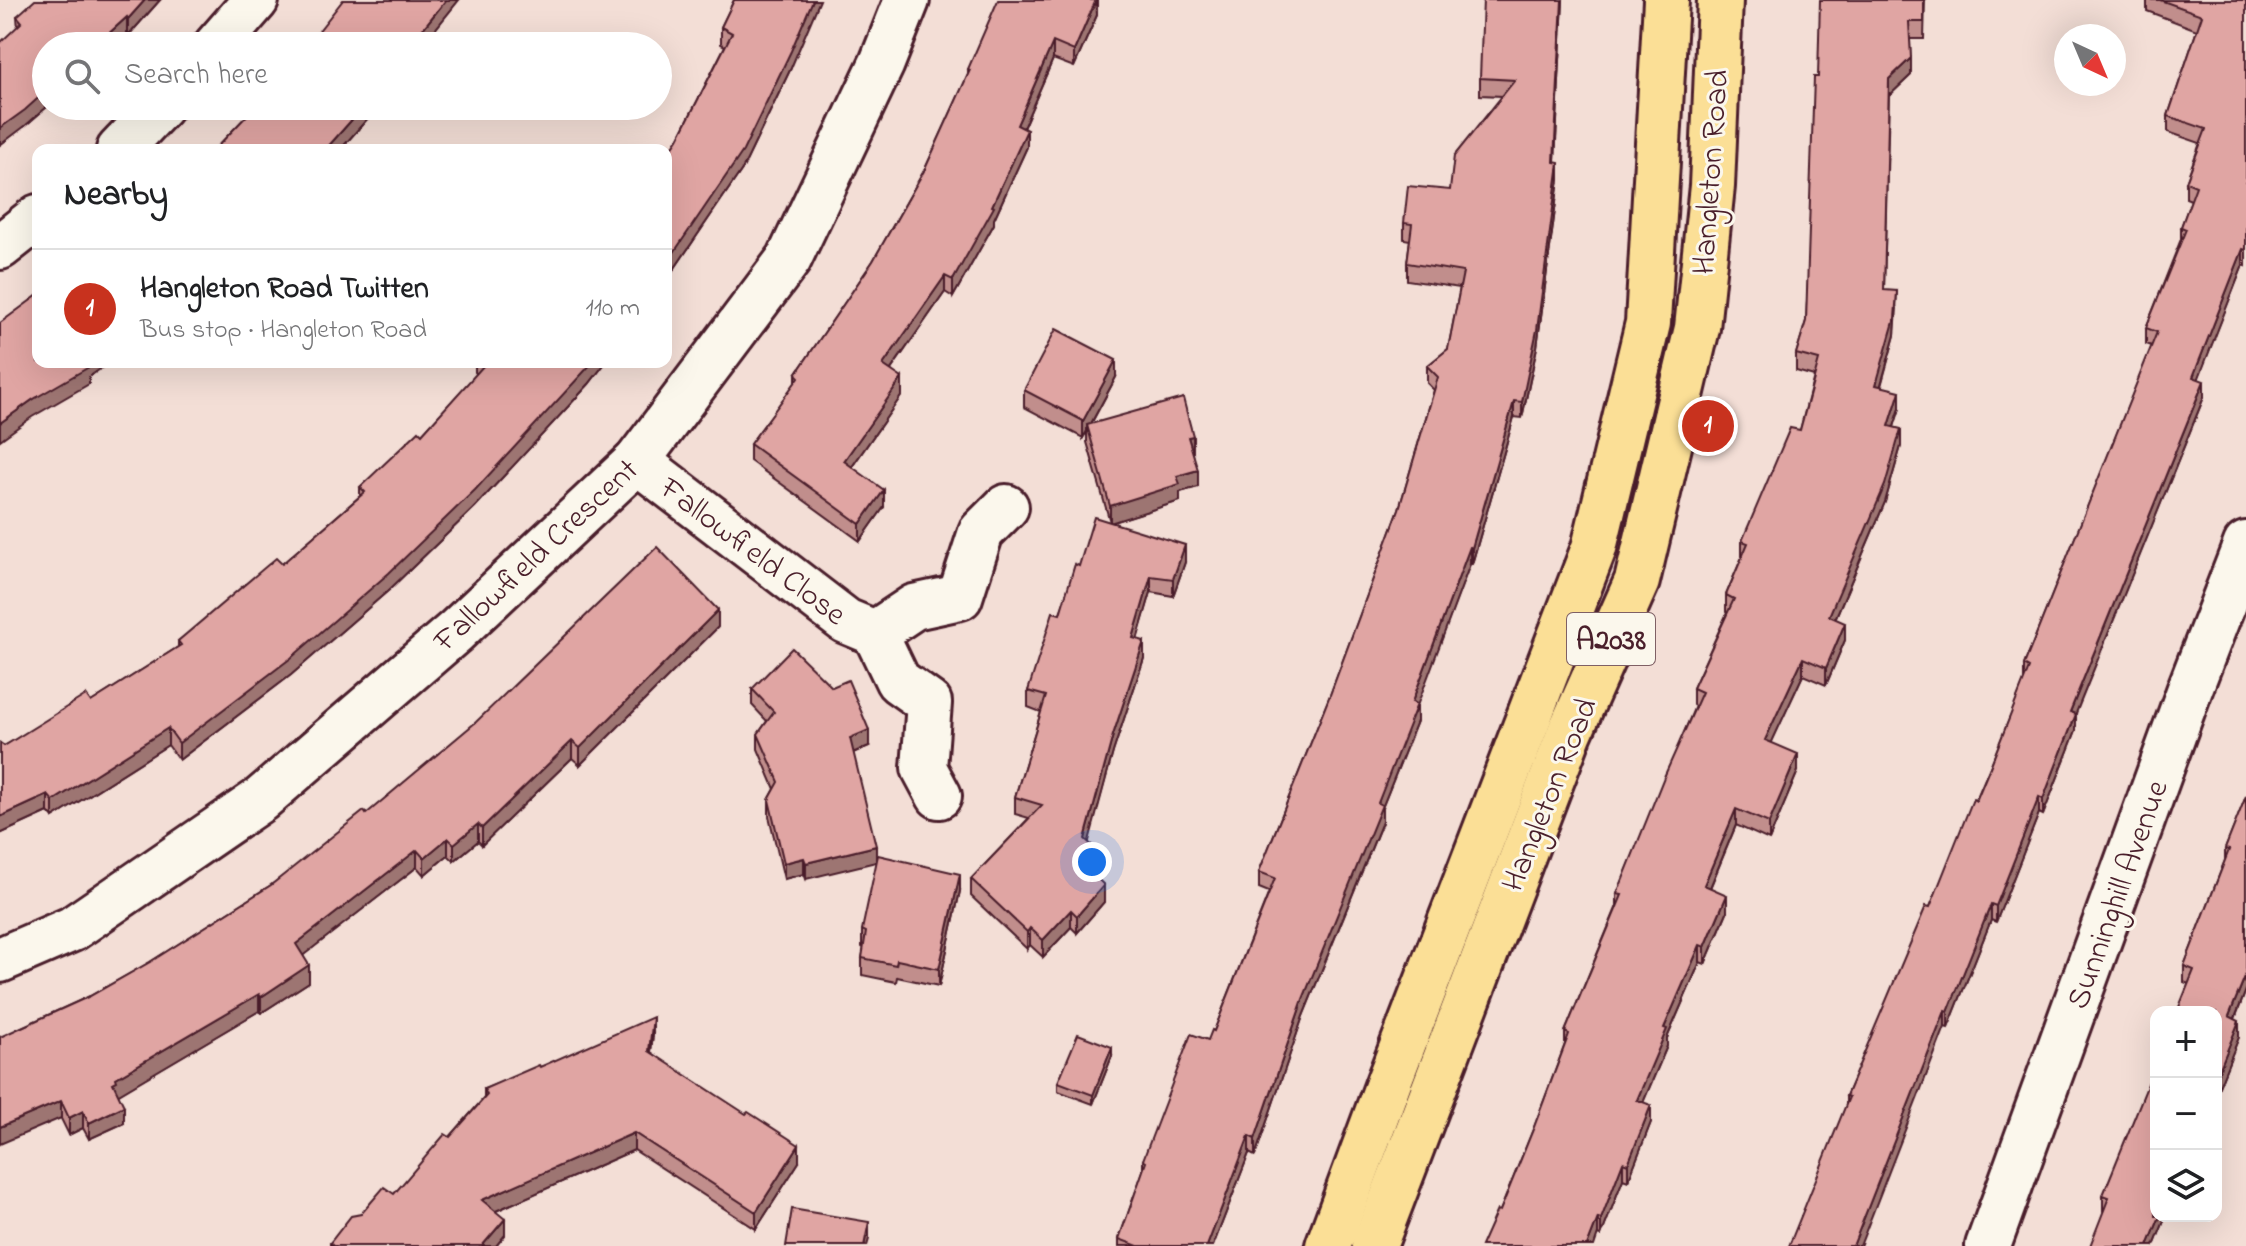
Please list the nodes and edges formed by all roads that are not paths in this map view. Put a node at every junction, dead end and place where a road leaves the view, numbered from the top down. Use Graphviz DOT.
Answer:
graph roads {
  1 [pos="256,0"];
  2 [pos="907,0"];
  3 [pos="1666,0"];
  4 [pos="1720,0"];
  5 [pos="228,32"];
  6 [pos="148,120"];
  7 [pos="125,144"];
  8 [pos="32,222"];
  9 [pos="0,247"];
  10 [pos="637,461"];
  11 [pos="1006,507"];
  12 [pos="2246,544"];
  13 [pos="875,633"];
  14 [pos="1530,716"];
  15 [pos="1570,732"];
  16 [pos="939,796"];
  17 [pos="0,960"];
  18 [pos="1328,1246"];
  19 [pos="1374,1246"];
  20 [pos="1988,1246"];
  1 -- 5 [label="street"];
  2 -- 10 [label="street, Fallowfield Crescent"];
  3 -- 14 [label="main road, Hangleton Road / A2038"];
  4 -- 15 [label="main road, Hangleton Road / A2038"];
  6 -- 7 [label="street"];
  8 -- 9 [label="street"];
  10 -- 13 [label="street, Fallowfield Close"];
  10 -- 17 [label="street, Fallowfield Crescent"];
  11 -- 13 [label="street, Fallowfield Close"];
  12 -- 20 [label="street, Sunninghill Avenue"];
  13 -- 16 [label="street, Fallowfield Close"];
  14 -- 15 [label="main road"];
  14 -- 18 [label="main road, Hangleton Road / A2038"];
  15 -- 19 [label="main road, Hangleton Road / A2038"];
}
